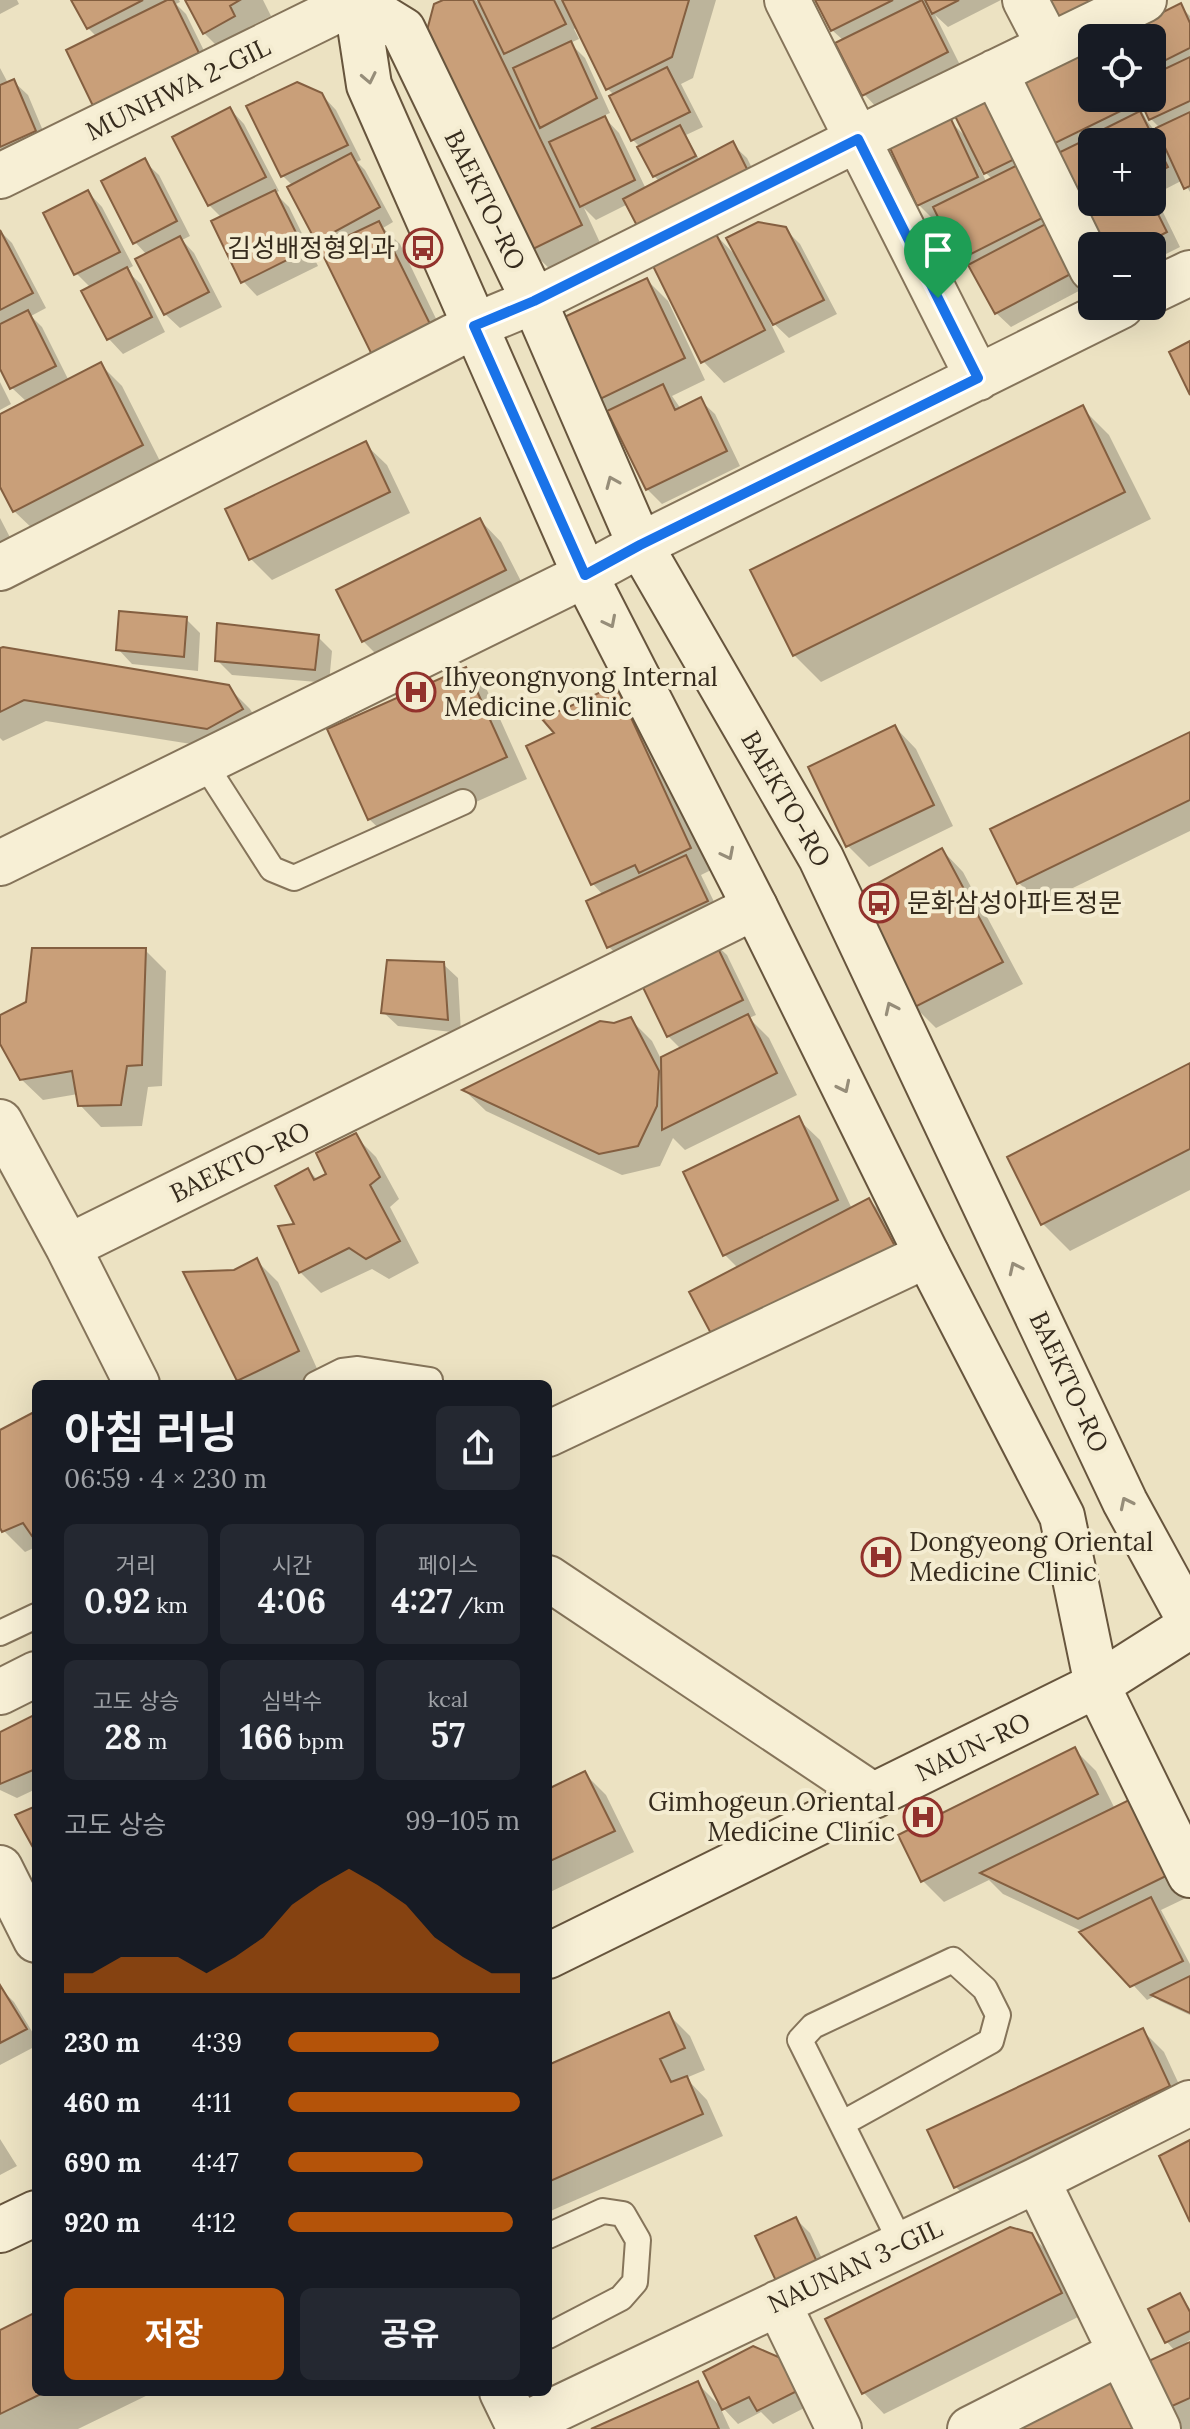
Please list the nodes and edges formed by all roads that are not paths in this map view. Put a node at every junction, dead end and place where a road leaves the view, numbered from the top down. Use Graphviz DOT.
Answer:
graph roads {
  1 [pos="357,0"];
  2 [pos="787,0"];
  3 [pos="1025,0"];
  4 [pos="1144,0"];
  5 [pos="1049,46"];
  6 [pos="995,72"];
  7 [pos="858,139"];
  8 [pos="0,176"];
  9 [pos="1078,241"];
  10 [pos="1190,273"];
  11 [pos="1166,284"];
  12 [pos="534,301"];
  13 [pos="1089,320"];
  14 [pos="474,326"];
  15 [pos="978,378"];
  16 [pos="640,545"];
  17 [pos="0,568"];
  18 [pos="585,575"];
  19 [pos="204,763"];
  20 [pos="463,802"];
  21 [pos="0,863"];
  22 [pos="755,907"];
  23 [pos="0,1122"];
  24 [pos="68,1247"];
  25 [pos="927,1255"];
  26 [pos="135,1380"];
  27 [pos="324,1380"];
  28 [pos="430,1380"];
  29 [pos="552,1432"];
  30 [pos="552,1581"];
  31 [pos="32,1618"];
  32 [pos="1190,1623"];
  33 [pos="0,1633"];
  34 [pos="32,1676"];
  35 [pos="1097,1685"];
  36 [pos="0,1692"];
  37 [pos="874,1796"];
  38 [pos="0,1868"];
  39 [pos="1190,1875"];
  40 [pos="32,1932"];
  41 [pos="552,1954"];
  42 [pos="1190,2103"];
  43 [pos="843,2123"];
  44 [pos="1037,2180"];
  45 [pos="32,2215"];
  46 [pos="0,2230"];
  47 [pos="552,2234"];
  48 [pos="902,2245"];
  49 [pos="778,2303"];
  50 [pos="552,2334"];
  51 [pos="1120,2353"];
  52 [pos="514,2416"];
  53 [pos="839,2429"];
  54 [pos="970,2429"];
  55 [pos="1158,2429"];
  1 -- 8 [label="street, MUNHWA 2-GIL"];
  1 -- 12 [label="street, BAEKTO-RO"];
  1 -- 14 [label="street, one-way"];
  2 -- 7 [label="street"];
  3 -- 5 [label="street"];
  4 -- 5 [label="street"];
  5 -- 6 [label="street"];
  6 -- 7 [label="street"];
  6 -- 9 [label="street"];
  7 -- 12 [label="street"];
  7 -- 15 [label="street"];
  10 -- 11 [label="street"];
  12 -- 14 [label="street"];
  16 -- 12 [label="street, BAEKTO-RO, one-way"];
  13 -- 15 [label="street"];
  14 -- 17 [label="street"];
  14 -- 18 [label="street"];
  15 -- 16 [label="street"];
  16 -- 18 [label="street"];
  32 -- 16 [label="street, BAEKTO-RO, one-way"];
  18 -- 19 [label="street"];
  18 -- 22 [label="street, one-way"];
  19 -- 20 [label="lane"];
  19 -- 21 [label="street"];
  22 -- 24 [label="street, BAEKTO-RO"];
  22 -- 25 [label="street, one-way"];
  23 -- 24 [label="street"];
  24 -- 26 [label="street"];
  25 -- 29 [label="street"];
  25 -- 35 [label="street"];
  27 -- 28 [label="lane"];
  30 -- 37 [label="street"];
  31 -- 33 [label="lane"];
  32 -- 35 [label="street, NAUN-RO"];
  34 -- 36 [label="street"];
  35 -- 37 [label="street, NAUN-RO"];
  35 -- 39 [label="street"];
  37 -- 41 [label="street, NAUN-RO"];
  38 -- 40 [label="street"];
  42 -- 44 [label="street, NAUNAN 3-GIL"];
  43 -- 43 [label="lane"];
  43 -- 48 [label="lane"];
  44 -- 48 [label="street, NAUNAN 3-GIL"];
  44 -- 51 [label="street"];
  45 -- 46 [label="street"];
  47 -- 50 [label="lane"];
  48 -- 49 [label="street, NAUNAN 3-GIL"];
  49 -- 52 [label="street, NAUNAN 3-GIL"];
  49 -- 53 [label="street"];
  51 -- 54 [label="street"];
  51 -- 55 [label="street"];
}
